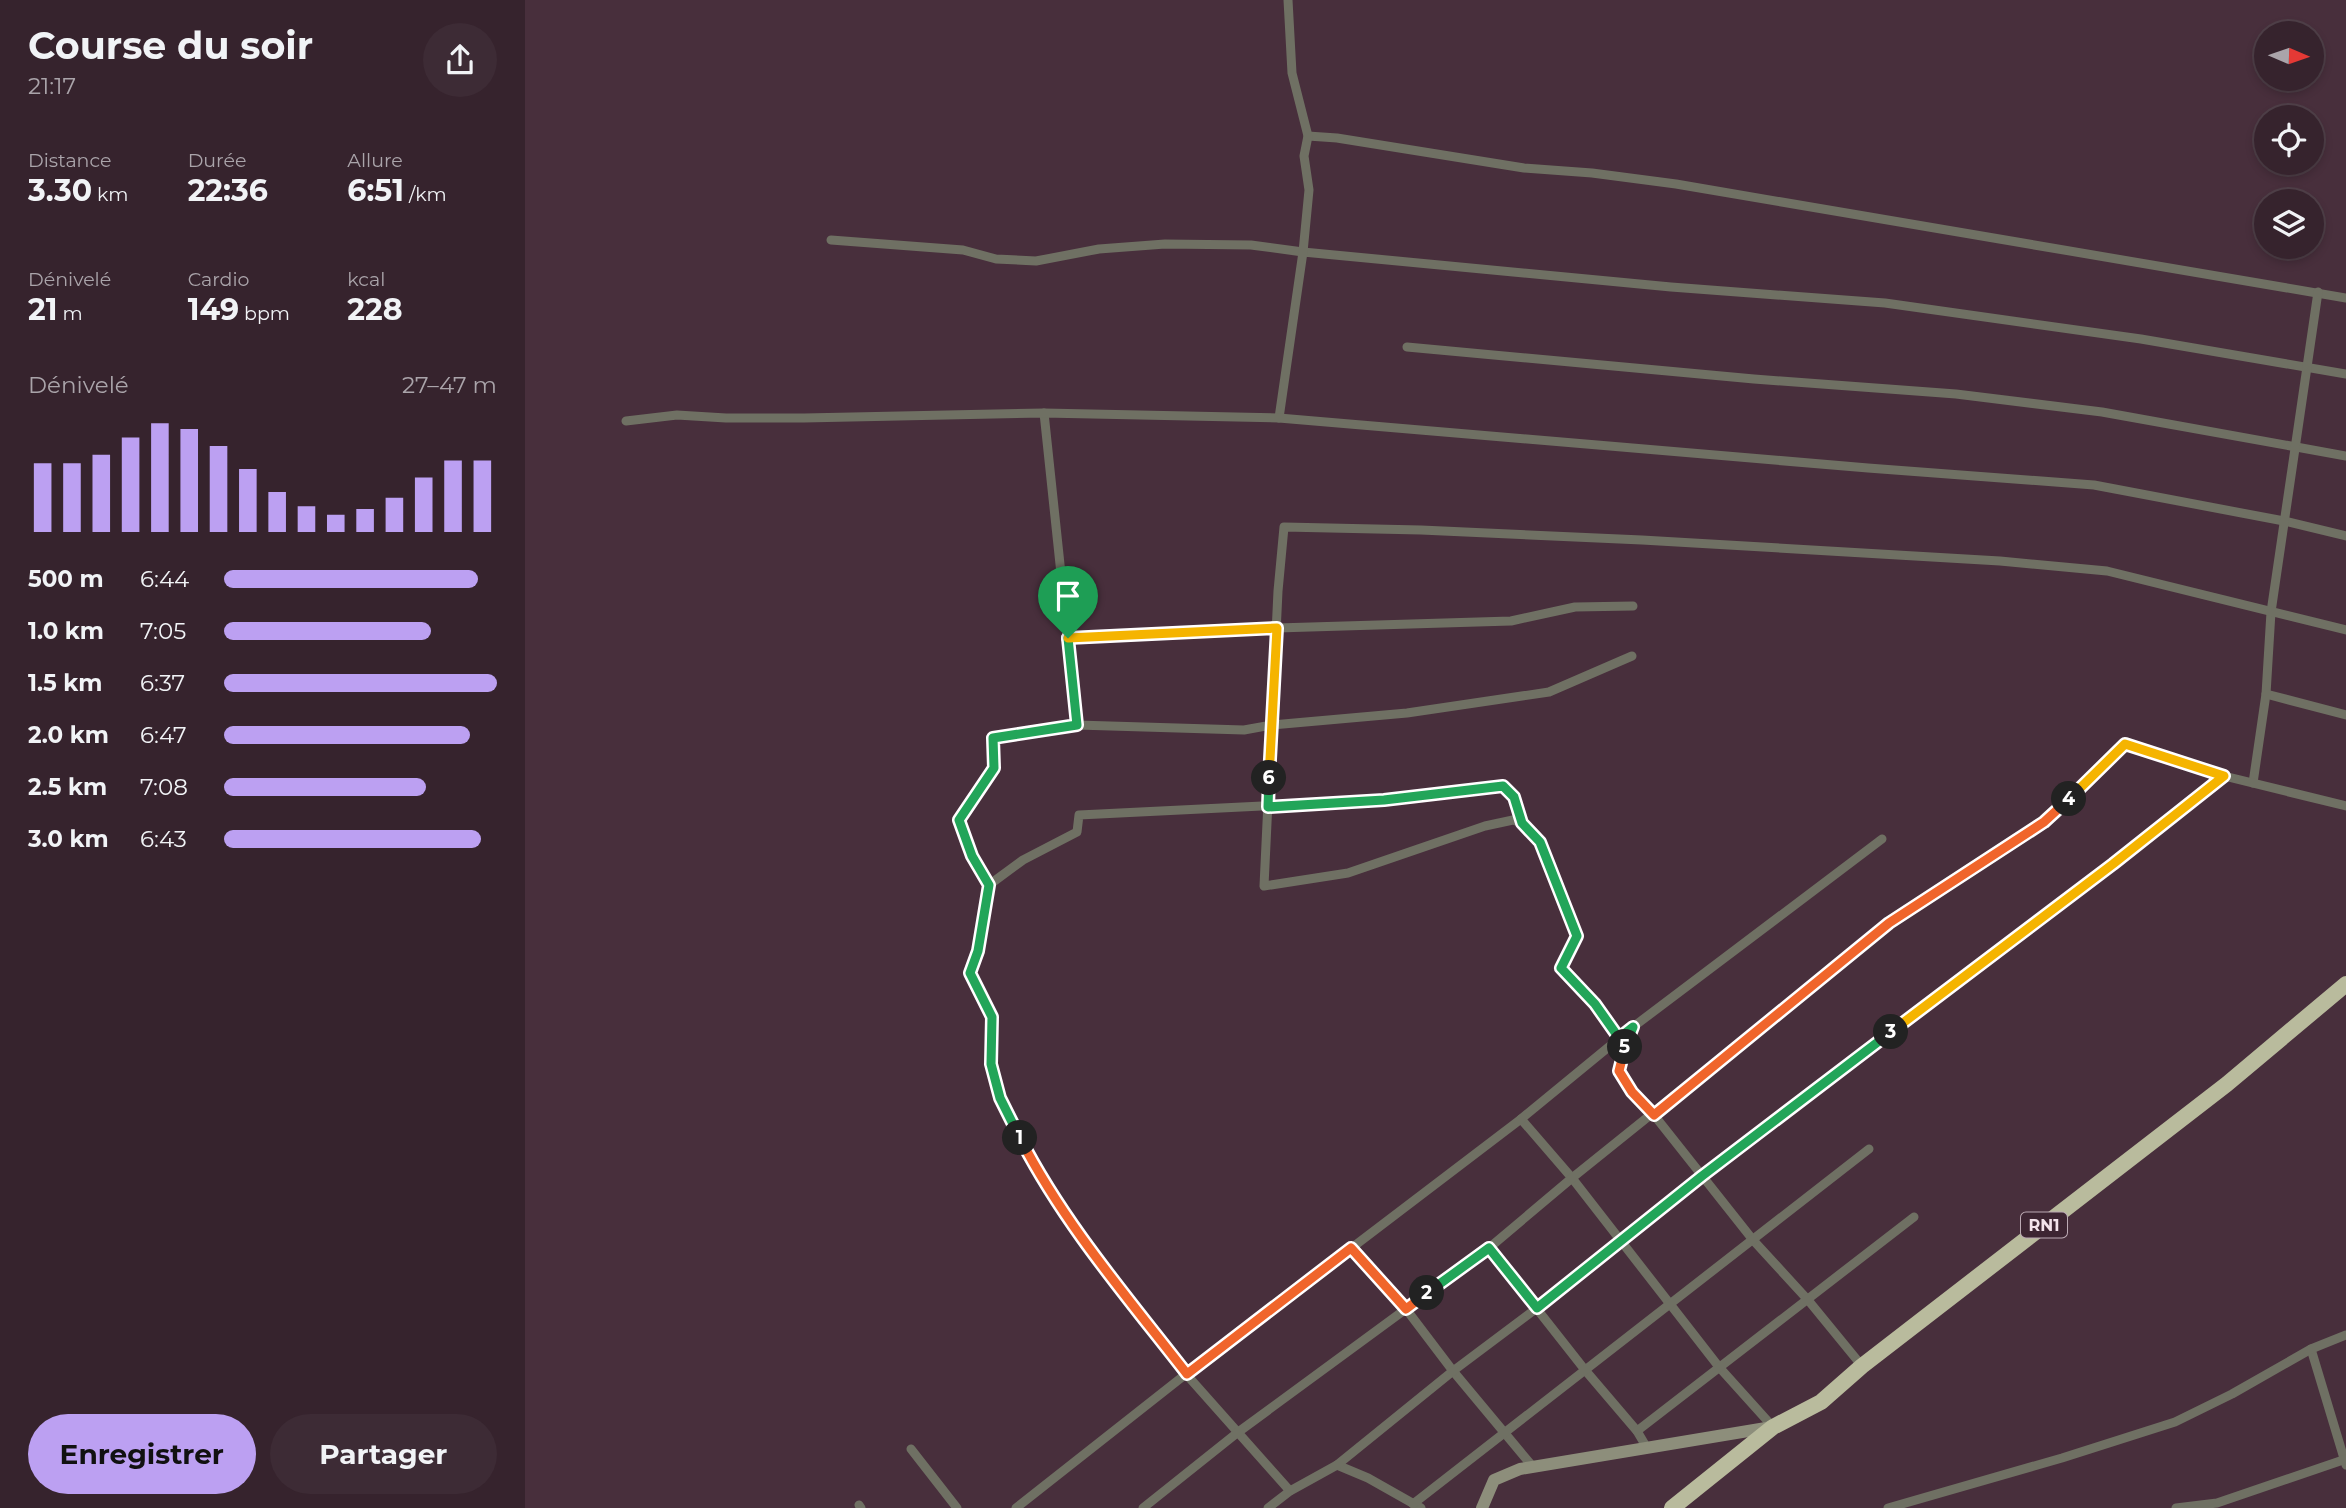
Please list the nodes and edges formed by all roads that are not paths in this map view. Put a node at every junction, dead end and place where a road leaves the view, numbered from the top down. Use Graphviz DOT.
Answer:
graph roads {
  1 [pos="1288,0"];
  2 [pos="1308,136"];
  3 [pos="831,240"];
  4 [pos="1303,252"];
  5 [pos="2318,292"];
  6 [pos="2346,298"];
  7 [pos="1408,347"];
  8 [pos="2308,366"];
  9 [pos="2346,374"];
  10 [pos="1044,413"];
  11 [pos="1279,418"];
  12 [pos="626,421"];
  13 [pos="2295,446"];
  14 [pos="2346,456"];
  15 [pos="2284,521"];
  16 [pos="2346,536"];
  17 [pos="1633,606"];
  18 [pos="2271,612"];
  19 [pos="1277,628"];
  20 [pos="2346,630"];
  21 [pos="1068,638"];
  22 [pos="1632,656"];
  23 [pos="2266,694"];
  24 [pos="2346,715"];
  25 [pos="1077,725"];
  26 [pos="1272,725"];
  27 [pos="2224,776"];
  28 [pos="2253,783"];
  29 [pos="2346,806"];
  30 [pos="1268,807"];
  31 [pos="1522,823"];
  32 [pos="1882,839"];
  33 [pos="989,885"];
  34 [pos="2346,984"];
  35 [pos="1633,1027"];
  36 [pos="1619,1038"];
  37 [pos="1654,1115"];
  38 [pos="1521,1119"];
  39 [pos="1870,1149"];
  40 [pos="1702,1176"];
  41 [pos="1572,1178"];
  42 [pos="1914,1217"];
  43 [pos="1620,1240"];
  44 [pos="1753,1240"];
  45 [pos="1351,1248"];
  46 [pos="1489,1248"];
  47 [pos="1808,1300"];
  48 [pos="1669,1304"];
  49 [pos="1537,1308"];
  50 [pos="1406,1309"];
  51 [pos="2346,1335"];
  52 [pos="2311,1349"];
  53 [pos="1862,1366"];
  54 [pos="1719,1367"];
  55 [pos="1585,1370"];
  56 [pos="1453,1371"];
  57 [pos="1187,1374"];
  58 [pos="1773,1427"];
  59 [pos="1637,1431"];
  60 [pos="1506,1432"];
  61 [pos="1237,1433"];
  62 [pos="1647,1448"];
  63 [pos="911,1449"];
  64 [pos="2345,1461"];
  65 [pos="1337,1465"];
  66 [pos="1533,1467"];
  67 [pos="1290,1491"];
  68 [pos="1417,1506"];
  69 [pos="957,1508"];
  70 [pos="1016,1508"];
  71 [pos="1143,1508"];
  72 [pos="1268,1508"];
  73 [pos="1482,1508"];
  74 [pos="1672,1508"];
  75 [pos="1888,1508"];
  76 [pos="2176,1508"];
  1 -- 2 [label="street"];
  2 -- 4 [label="street"];
  2 -- 5 [label="street"];
  3 -- 4 [label="street"];
  4 -- 8 [label="street"];
  4 -- 11 [label="street"];
  5 -- 6 [label="street"];
  5 -- 8 [label="street"];
  7 -- 13 [label="street"];
  8 -- 9 [label="street"];
  8 -- 13 [label="street"];
  10 -- 11 [label="street"];
  10 -- 12 [label="street"];
  10 -- 21 [label="street"];
  11 -- 15 [label="street"];
  13 -- 14 [label="street"];
  13 -- 15 [label="street"];
  15 -- 16 [label="street"];
  15 -- 18 [label="street"];
  17 -- 19 [label="street"];
  18 -- 19 [label="street"];
  18 -- 20 [label="street"];
  18 -- 23 [label="street"];
  19 -- 21 [label="street"];
  19 -- 26 [label="street"];
  21 -- 25 [label="street"];
  22 -- 26 [label="street"];
  23 -- 24 [label="street"];
  23 -- 28 [label="street"];
  25 -- 26 [label="street"];
  25 -- 33 [label="street"];
  26 -- 30 [label="street"];
  27 -- 28 [label="street"];
  27 -- 37 [label="street"];
  27 -- 40 [label="street"];
  28 -- 29 [label="street"];
  30 -- 31 [label="street"];
  30 -- 31 [label="street"];
  30 -- 33 [label="street"];
  31 -- 36 [label="street"];
  32 -- 35 [label="street"];
  33 -- 57 [label="street"];
  34 -- 53 [label="highway, RN1"];
  35 -- 36 [label="street"];
  35 -- 37 [label="street"];
  36 -- 38 [label="street"];
  37 -- 40 [label="street"];
  37 -- 41 [label="street"];
  38 -- 41 [label="street"];
  38 -- 45 [label="street"];
  39 -- 44 [label="street"];
  40 -- 43 [label="street"];
  40 -- 44 [label="street"];
  41 -- 43 [label="street"];
  41 -- 46 [label="street"];
  42 -- 47 [label="street"];
  43 -- 48 [label="street"];
  43 -- 49 [label="street"];
  44 -- 47 [label="street"];
  44 -- 48 [label="street"];
  45 -- 50 [label="street"];
  45 -- 57 [label="street"];
  46 -- 49 [label="street"];
  46 -- 50 [label="street"];
  47 -- 53 [label="street"];
  47 -- 54 [label="street"];
  48 -- 54 [label="street"];
  48 -- 55 [label="street"];
  49 -- 55 [label="street"];
  49 -- 56 [label="street"];
  50 -- 56 [label="street"];
  50 -- 61 [label="street"];
  51 -- 52 [label="street"];
  52 -- 64 [label="street"];
  52 -- 75 [label="street"];
  53 -- 58 [label="highway, RN1"];
  54 -- 58 [label="street"];
  54 -- 59 [label="street"];
  55 -- 59 [label="street"];
  55 -- 60 [label="street"];
  56 -- 60 [label="street"];
  56 -- 65 [label="street"];
  57 -- 61 [label="street"];
  57 -- 70 [label="street"];
  58 -- 62 [label="street"];
  58 -- 74 [label="highway, RN1"];
  59 -- 62 [label="street"];
  60 -- 66 [label="street"];
  60 -- 68 [label="street"];
  61 -- 67 [label="street"];
  61 -- 71 [label="street"];
  62 -- 66 [label="street"];
  63 -- 69 [label="street"];
  64 -- 76 [label="street"];
  65 -- 67 [label="street"];
  65 -- 68 [label="street"];
  66 -- 73 [label="street"];
  67 -- 72 [label="street"];
}
